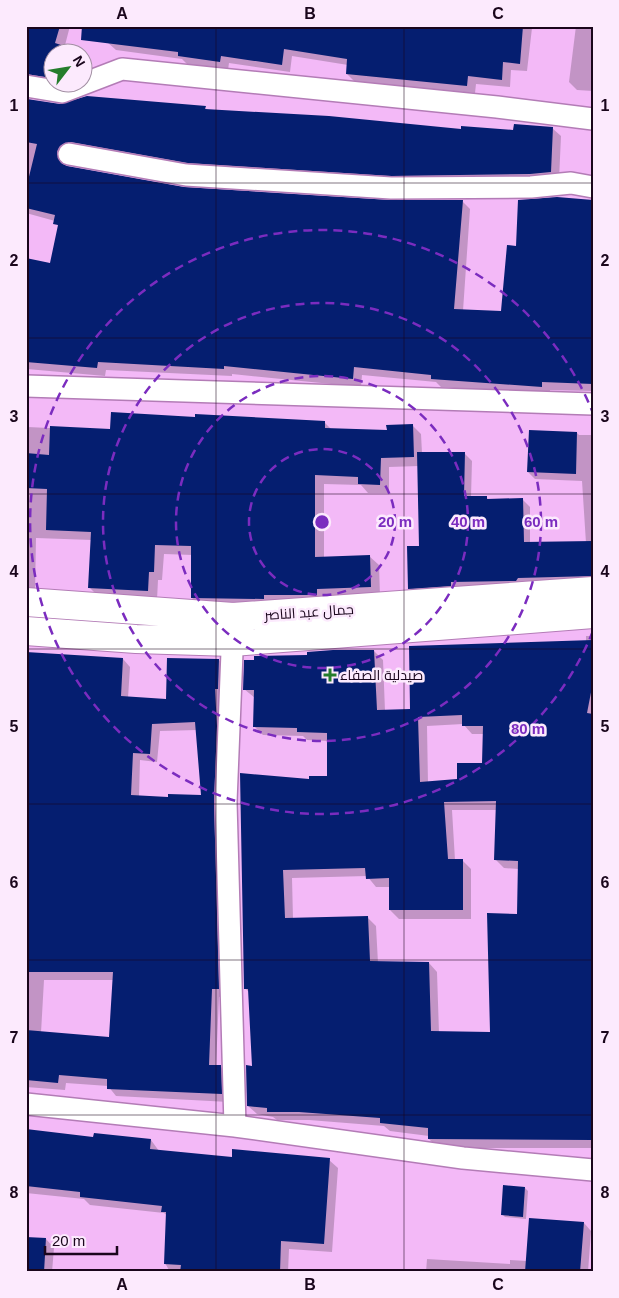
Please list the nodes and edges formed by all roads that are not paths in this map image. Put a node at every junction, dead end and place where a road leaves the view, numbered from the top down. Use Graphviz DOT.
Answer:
graph roads {
  1 [pos="26,86"];
  2 [pos="593,120"];
  3 [pos="69,154"];
  4 [pos="593,187"];
  5 [pos="26,386"];
  6 [pos="593,404"];
  7 [pos="593,591"];
  8 [pos="26,602"];
  9 [pos="593,614"];
  10 [pos="233,629"];
  11 [pos="26,631"];
  12 [pos="26,1104"];
  13 [pos="235,1126"];
  14 [pos="593,1170"];
  1 -- 2 [label="street"];
  3 -- 4 [label="street"];
  5 -- 6 [label="street"];
  7 -- 10 [label="street, جمال عبد الناصر"];
  8 -- 10 [label="street, جمال عبد الناصر"];
  9 -- 10 [label="street, جمال عبد الناصر"];
  10 -- 11 [label="street, جمال عبد الناصر"];
  10 -- 13 [label="street"];
  12 -- 13 [label="street"];
  13 -- 14 [label="street"];
}
